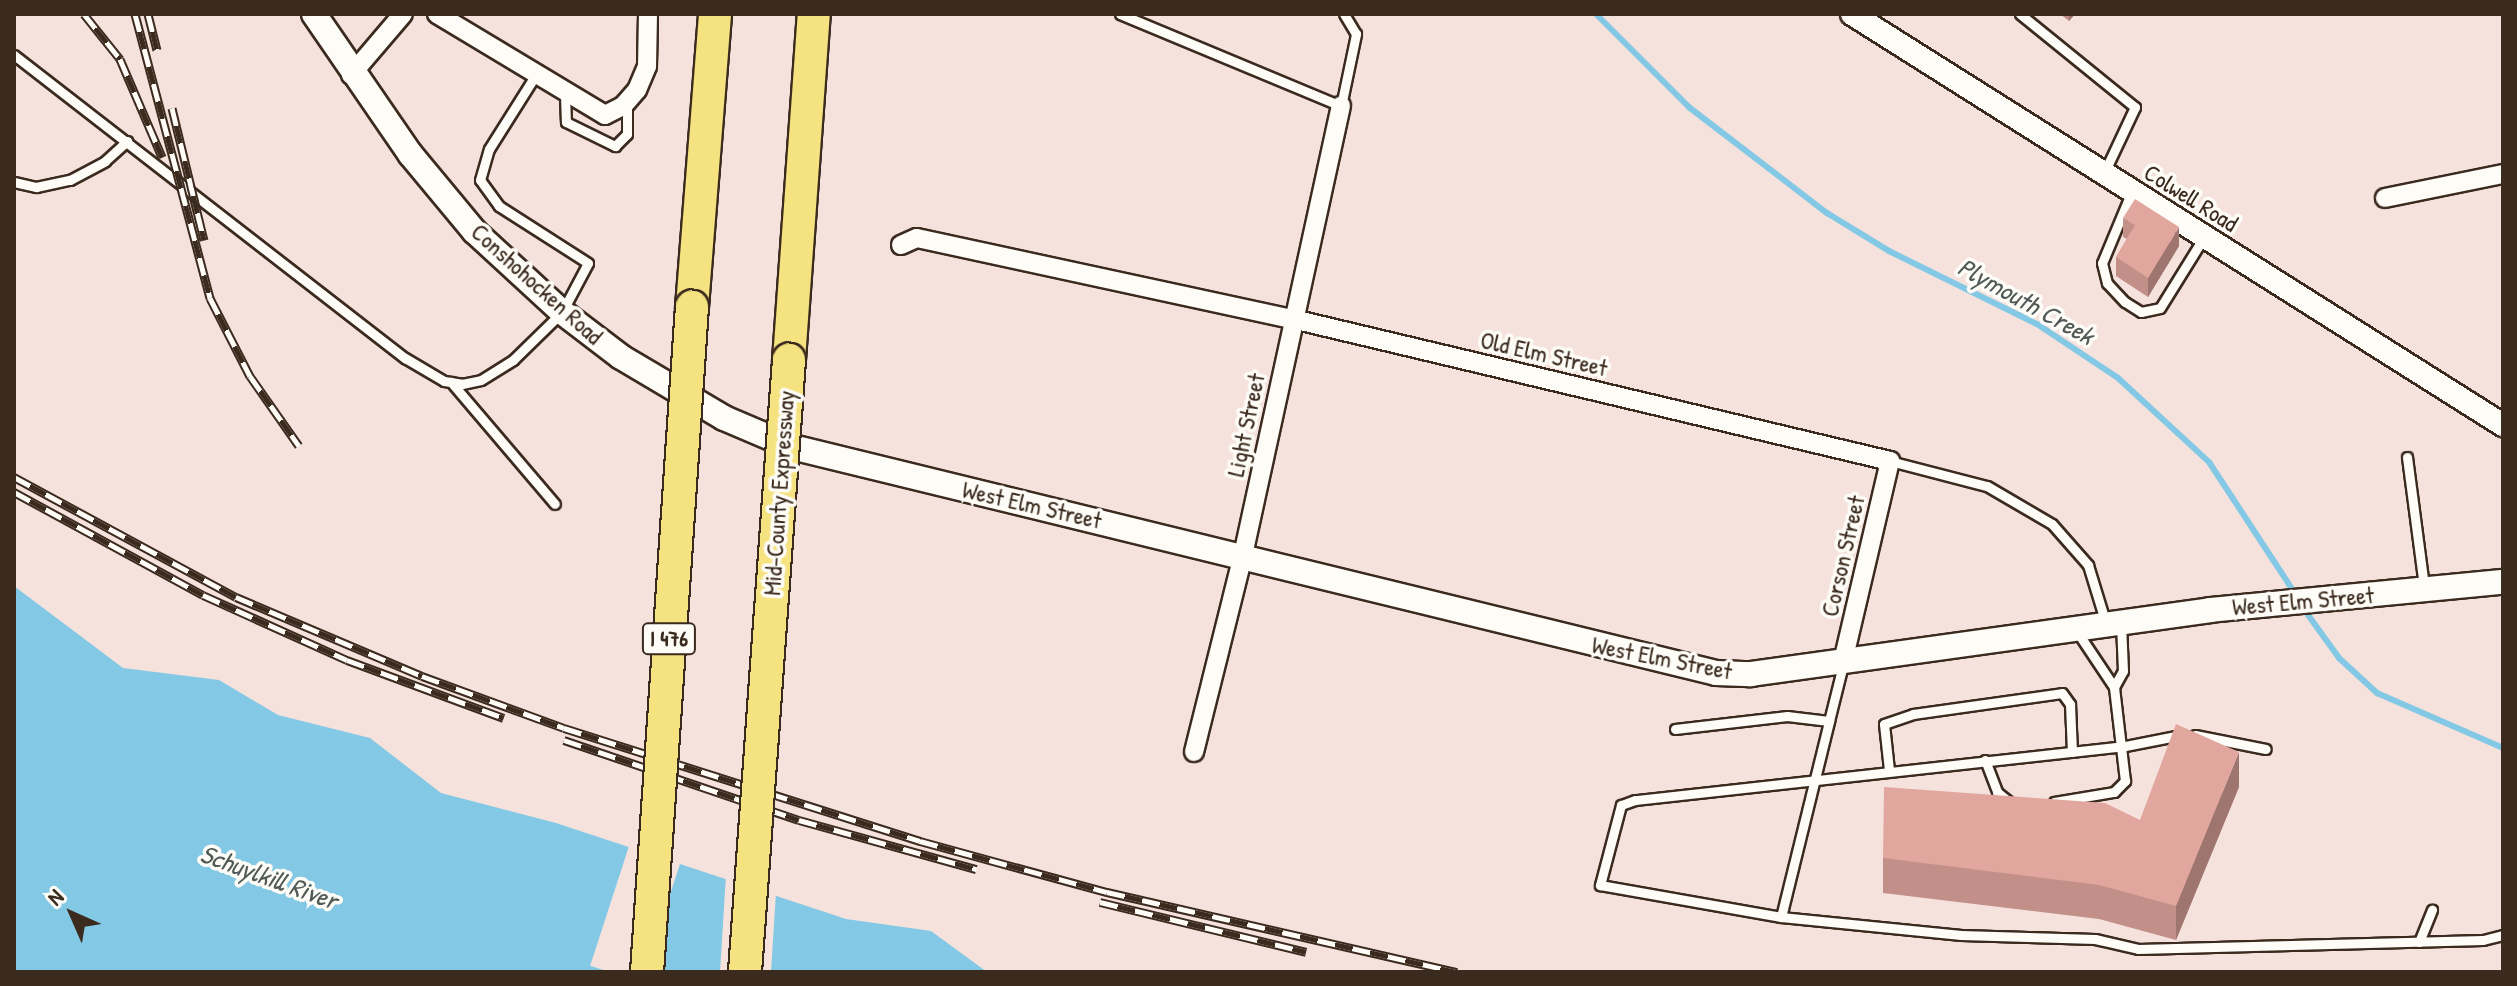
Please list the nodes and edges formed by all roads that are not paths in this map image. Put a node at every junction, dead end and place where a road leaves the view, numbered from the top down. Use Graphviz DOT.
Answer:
graph roads {
  1 [pos="314,14"];
  2 [pos="403,14"];
  3 [pos="437,14"];
  4 [pos="648,14"];
  5 [pos="715,14"];
  6 [pos="814,14"];
  7 [pos="1120,14"];
  8 [pos="1344,14"];
  9 [pos="1852,14"];
  10 [pos="2020,14"];
  11 [pos="14,55"];
  12 [pos="351,75"];
  13 [pos="535,76"];
  14 [pos="565,95"];
  15 [pos="627,102"];
  16 [pos="1341,106"];
  17 [pos="127,141"];
  18 [pos="2104,173"];
  19 [pos="2503,174"];
  20 [pos="14,182"];
  21 [pos="2132,191"];
  22 [pos="2385,198"];
  23 [pos="2204,237"];
  24 [pos="901,245"];
  25 [pos="562,312"];
  26 [pos="1293,319"];
  27 [pos="451,382"];
  28 [pos="2503,425"];
  29 [pos="2407,457"];
  30 [pos="837,458"];
  31 [pos="1890,461"];
  32 [pos="555,504"];
  33 [pos="1243,555"];
  34 [pos="2503,582"];
  35 [pos="2424,590"];
  36 [pos="2113,623"];
  37 [pos="2076,629"];
  38 [pos="1843,662"];
  39 [pos="2114,687"];
  40 [pos="1829,721"];
  41 [pos="1675,729"];
  42 [pos="2125,746"];
  43 [pos="2266,749"];
  44 [pos="1194,752"];
  45 [pos="2072,752"];
  46 [pos="1985,760"];
  47 [pos="1889,770"];
  48 [pos="1817,778"];
  49 [pos="2024,804"];
  50 [pos="2036,804"];
  51 [pos="2432,909"];
  52 [pos="1781,917"];
  53 [pos="2503,935"];
  54 [pos="2419,942"];
  55 [pos="647,972"];
  56 [pos="745,972"];
  1 -- 12 [label="main road, Conshohocken Road"];
  2 -- 12 [label="street"];
  3 -- 13 [label="street"];
  4 -- 15 [label="street"];
  5 -- 55 [label="highway, I 476, bridge"];
  6 -- 56 [label="highway, Mid-County Expressway, bridge"];
  7 -- 16 [label="lane"];
  8 -- 16 [label="lane"];
  9 -- 18 [label="street, Colwell Road"];
  10 -- 18 [label="lane"];
  11 -- 17 [label="lane"];
  12 -- 25 [label="main road, Conshohocken Road"];
  13 -- 14 [label="street"];
  13 -- 25 [label="lane"];
  14 -- 15 [label="street"];
  14 -- 15 [label="lane"];
  16 -- 26 [label="street, Light Street"];
  17 -- 20 [label="lane"];
  17 -- 27 [label="lane"];
  18 -- 21 [label="street, Colwell Road"];
  19 -- 22 [label="street"];
  21 -- 23 [label="street, Colwell Road"];
  21 -- 23 [label="lane"];
  23 -- 28 [label="street, Colwell Road"];
  24 -- 26 [label="street, Old Elm Street"];
  25 -- 27 [label="lane"];
  25 -- 30 [label="main road, Conshohocken Road"];
  26 -- 31 [label="street, Old Elm Street"];
  26 -- 33 [label="street, Light Street"];
  27 -- 32 [label="lane"];
  29 -- 35 [label="lane"];
  30 -- 33 [label="main road, West Elm Street"];
  31 -- 36 [label="lane, Old Elm Street"];
  31 -- 38 [label="street, Corson Street"];
  33 -- 38 [label="main road, West Elm Street"];
  33 -- 44 [label="street, Light Street"];
  34 -- 35 [label="main road, West Elm Street"];
  35 -- 36 [label="main road, West Elm Street"];
  36 -- 37 [label="main road, West Elm Street"];
  36 -- 39 [label="lane, Old Elm Street"];
  37 -- 38 [label="main road, West Elm Street"];
  37 -- 39 [label="lane"];
  38 -- 40 [label="lane"];
  39 -- 42 [label="lane"];
  40 -- 41 [label="lane"];
  40 -- 48 [label="lane"];
  42 -- 43 [label="lane"];
  42 -- 45 [label="lane"];
  42 -- 50 [label="lane"];
  45 -- 46 [label="lane"];
  45 -- 47 [label="lane"];
  46 -- 47 [label="lane"];
  46 -- 49 [label="lane"];
  47 -- 48 [label="lane"];
  48 -- 52 [label="lane"];
  48 -- 52 [label="lane"];
  51 -- 54 [label="lane"];
  52 -- 54 [label="lane"];
  53 -- 54 [label="lane"];
}
